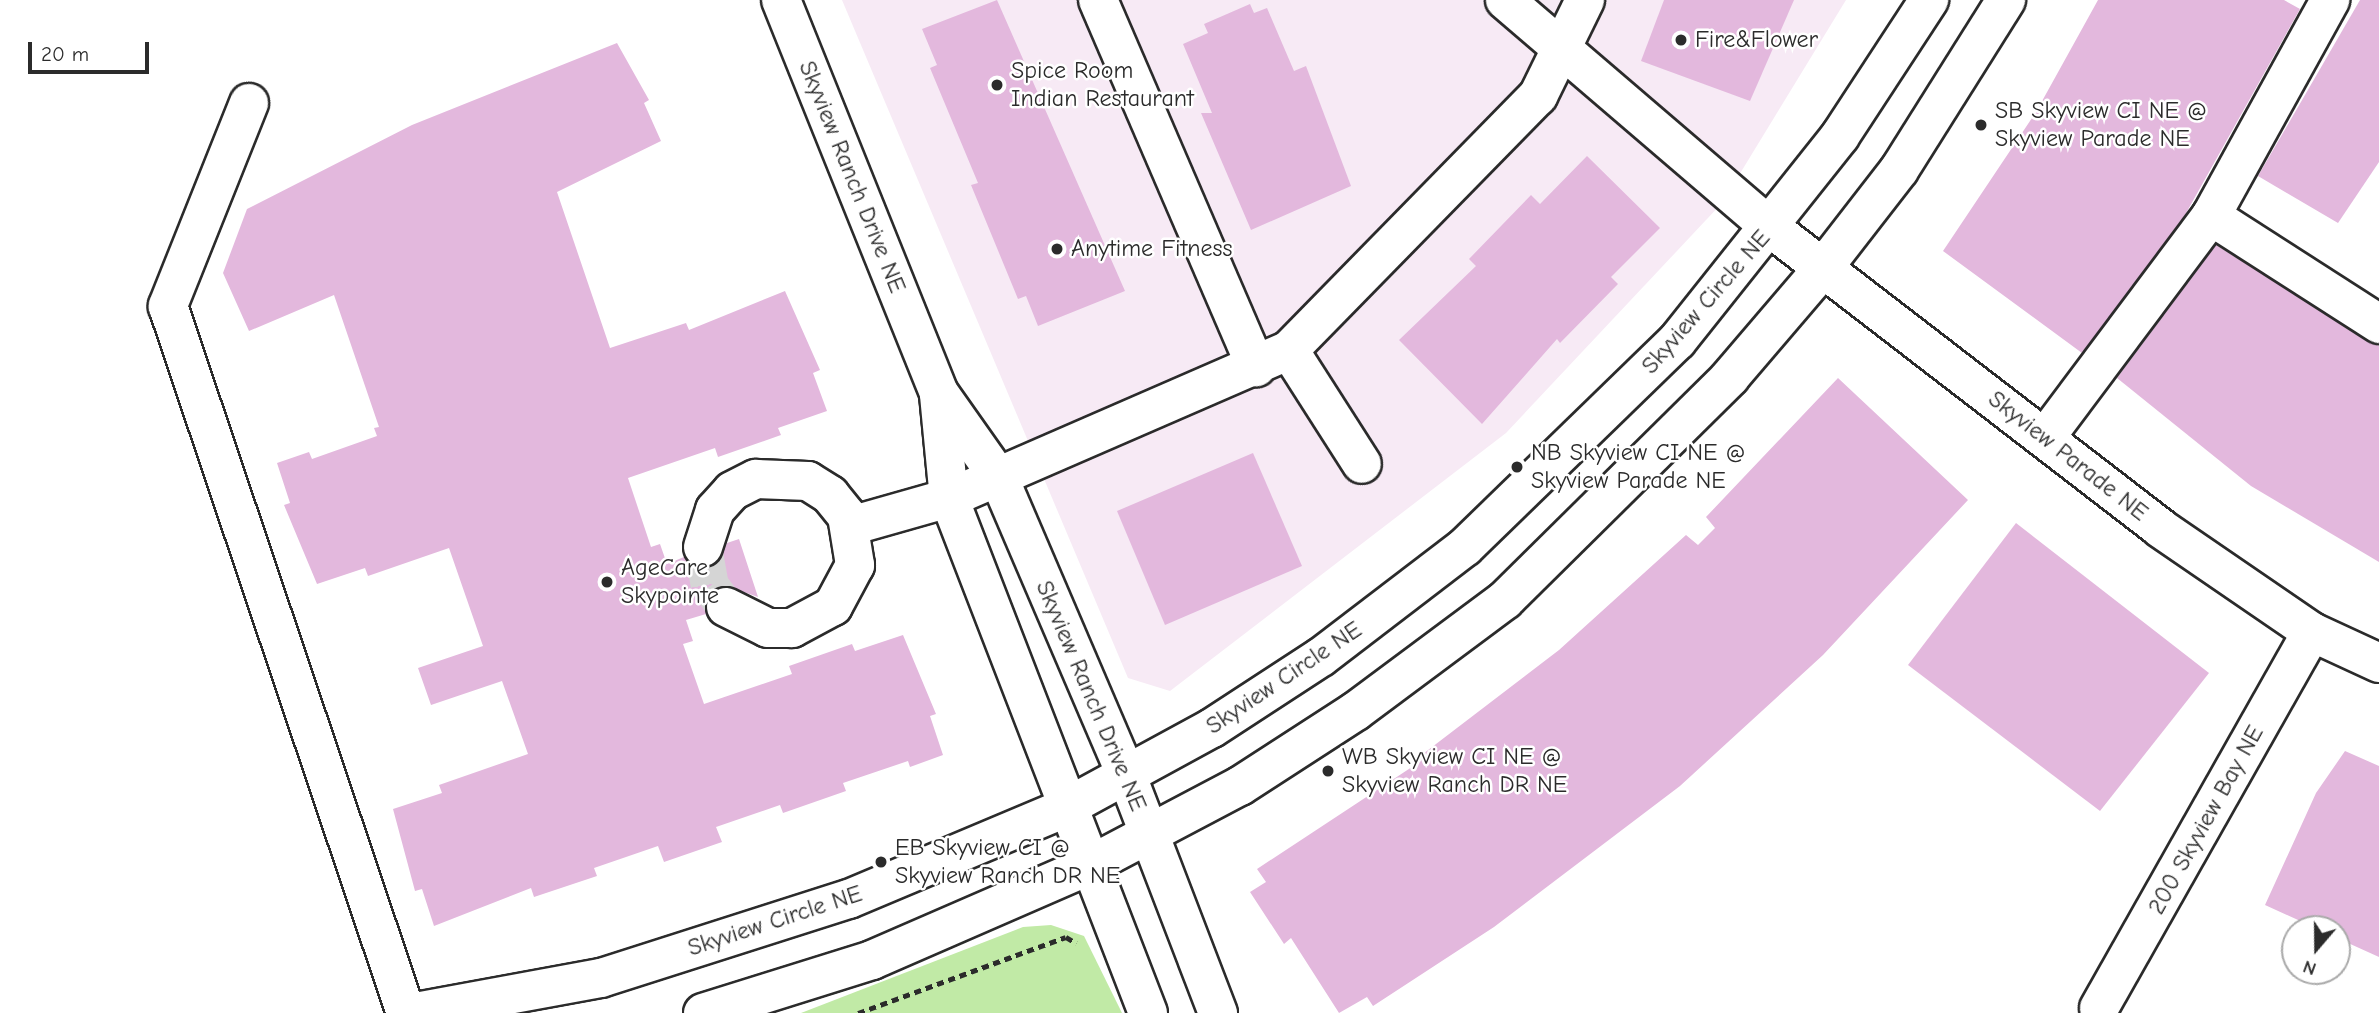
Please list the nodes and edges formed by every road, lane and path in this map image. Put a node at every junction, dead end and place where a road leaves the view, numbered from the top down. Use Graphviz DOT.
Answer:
graph roads {
  1 [pos="781,0"];
  2 [pos="1098,0"];
  3 [pos="1505,0"];
  4 [pos="1585,0"];
  5 [pos="1929,0"];
  6 [pos="2006,0"];
  7 [pos="2329,0"];
  8 [pos="1561,52"];
  9 [pos="248,103"];
  10 [pos="2211,216"];
  11 [pos="1771,228"];
  12 [pos="1823,268"];
  13 [pos="2379,324"];
  14 [pos="1272,359"];
  15 [pos="939,393"];
  16 [pos="2045,438"];
  17 [pos="1362,464"];
  18 [pos="999,478"];
  19 [pos="949,498"];
  20 [pos="850,526"];
  21 [pos="703,547"];
  22 [pos="726,607"];
  23 [pos="2312,632"];
  24 [pos="2379,663"];
  25 [pos="1127,776"];
  26 [pos="1065,808"];
  27 [pos="1149,835"];
  28 [pos="1088,866"];
  29 [pos="1083,947"];
  30 [pos="2099,1008"];
  31 [pos="408,1013"];
  32 [pos="704,1013"];
  33 [pos="858,1013"];
  34 [pos="1147,1013"];
  35 [pos="1218,1013"];
  1 -- 15 [label="street, Skyview Ranch Drive NE"];
  2 -- 14 [label="street"];
  3 -- 8 [label="street, Skyview Parade NE"];
  4 -- 8 [label="street"];
  5 -- 11 [label="street, Skyview Circle NE"];
  6 -- 12 [label="street"];
  7 -- 10 [label="street"];
  8 -- 11 [label="street, Skyview Parade NE"];
  8 -- 14 [label="street"];
  9 -- 31 [label="street"];
  10 -- 13 [label="street"];
  10 -- 16 [label="street"];
  11 -- 12 [label="street, Skyview Parade NE"];
  11 -- 25 [label="street, Skyview Circle NE"];
  12 -- 16 [label="street, Skyview Parade NE"];
  12 -- 27 [label="street"];
  14 -- 17 [label="street"];
  14 -- 18 [label="street"];
  15 -- 18 [label="street, Skyview Ranch Drive NE"];
  15 -- 19 [label="street, Skyview Ranch Drive NE"];
  16 -- 23 [label="street, Skyview Parade NE"];
  18 -- 19 [label="street"];
  18 -- 25 [label="street, Skyview Ranch Drive NE"];
  19 -- 20 [label="street"];
  19 -- 26 [label="street, Skyview Ranch Drive NE"];
  20 -- 21 [label="street"];
  20 -- 22 [label="street"];
  23 -- 24 [label="street, Skyview Parade NE"];
  23 -- 30 [label="street, 200 Skyview Bay NE"];
  25 -- 26 [label="street, Skyview Circle NE"];
  25 -- 27 [label="street, Skyview Ranch Drive NE"];
  26 -- 28 [label="street, Skyview Ranch Drive NE"];
  26 -- 31 [label="street, Skyview Circle NE"];
  27 -- 28 [label="street"];
  27 -- 35 [label="street, Skyview Ranch Drive NE"];
  28 -- 32 [label="street"];
  28 -- 34 [label="street, Skyview Ranch Drive NE"];
  29 -- 33 [label="path"];
}
